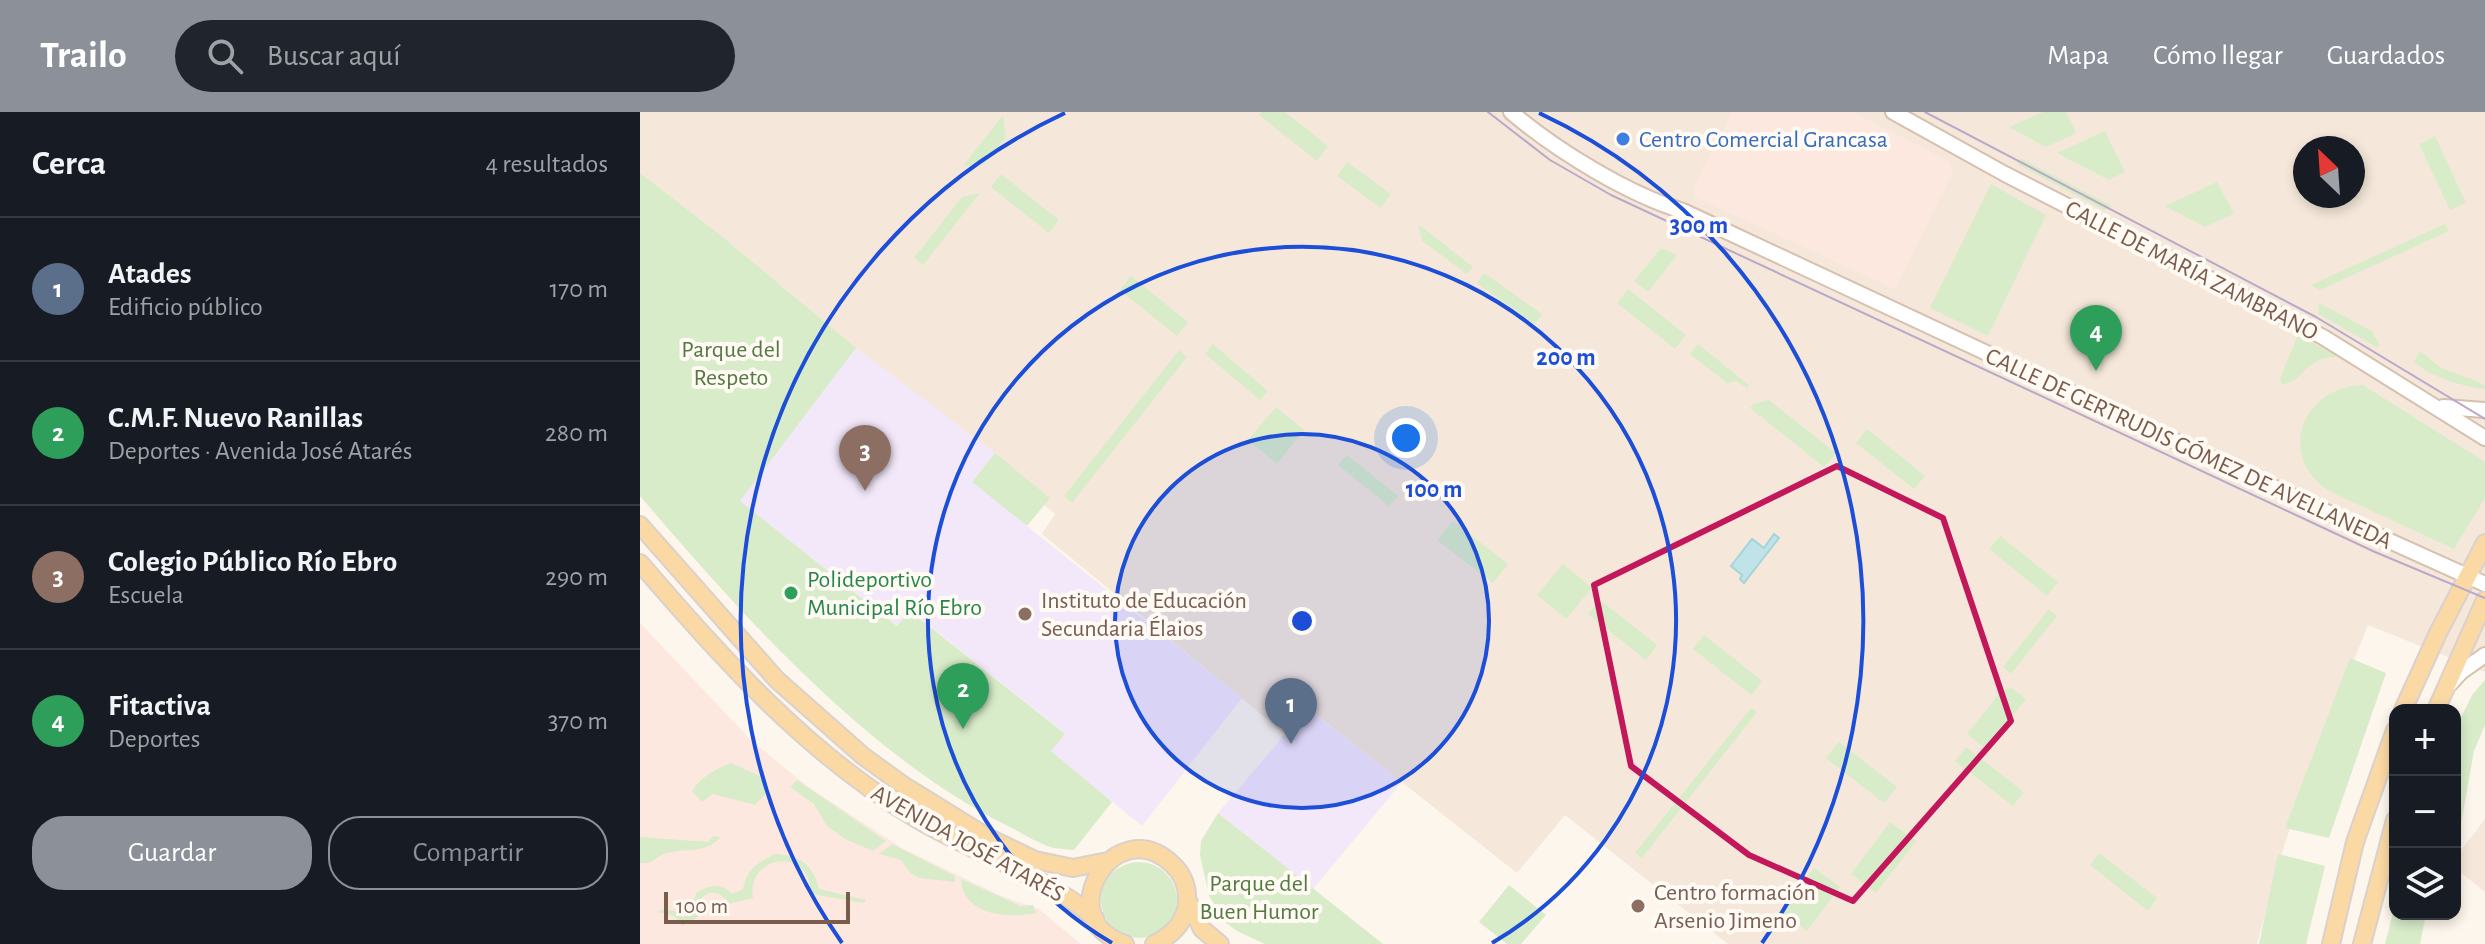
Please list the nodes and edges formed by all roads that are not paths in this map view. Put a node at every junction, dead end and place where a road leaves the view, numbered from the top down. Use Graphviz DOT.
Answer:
graph roads {
  1 [pos="1511,112"];
  2 [pos="1893,112"];
  3 [pos="2434,405"];
  4 [pos="2485,410"];
  5 [pos="2485,438"];
  6 [pos="640,525"];
  7 [pos="2485,543"];
  8 [pos="640,563"];
  9 [pos="2467,575"];
  10 [pos="2485,584"];
  11 [pos="2485,600"];
  12 [pos="2485,655"];
  13 [pos="2446,688"];
  14 [pos="2406,704"];
  15 [pos="2439,704"];
  16 [pos="2389,747"];
  17 [pos="2389,843"];
  18 [pos="1108,861"];
  19 [pos="1187,899"];
  20 [pos="1095,918"];
  21 [pos="1125,944"];
  22 [pos="1154,944"];
  23 [pos="1220,944"];
  24 [pos="2331,944"];
  25 [pos="2362,944"];
  1 -- 9 [label="main road, CALLE DE GERTRUDIS GÓMEZ DE AVELLANEDA"];
  2 -- 3 [label="main road, CALLE DE MARÍA ZAMBRANO"];
  3 -- 4 [label="main road"];
  3 -- 5 [label="main road, CALLE DE MARÍA ZAMBRANO"];
  6 -- 18 [label="main road, AVENIDA JOSÉ ATARÉS"];
  7 -- 9 [label="main road"];
  8 -- 20 [label="main road, AVENIDA JOSÉ ATARÉS"];
  9 -- 10 [label="main road, CALLE DE GERTRUDIS GÓMEZ DE AVELLANEDA"];
  9 -- 14 [label="main road"];
  11 -- 13 [label="main road"];
  12 -- 13 [label="main road"];
  13 -- 15 [label="main road"];
  16 -- 24 [label="main road"];
  17 -- 25 [label="main road"];
  18 -- 19 [label="main road, AVENIDA JOSÉ ATARÉS"];
  18 -- 20 [label="main road"];
  19 -- 22 [label="main road"];
  19 -- 23 [label="main road"];
  20 -- 21 [label="main road, AVENIDA JOSÉ ATARÉS"];
}
